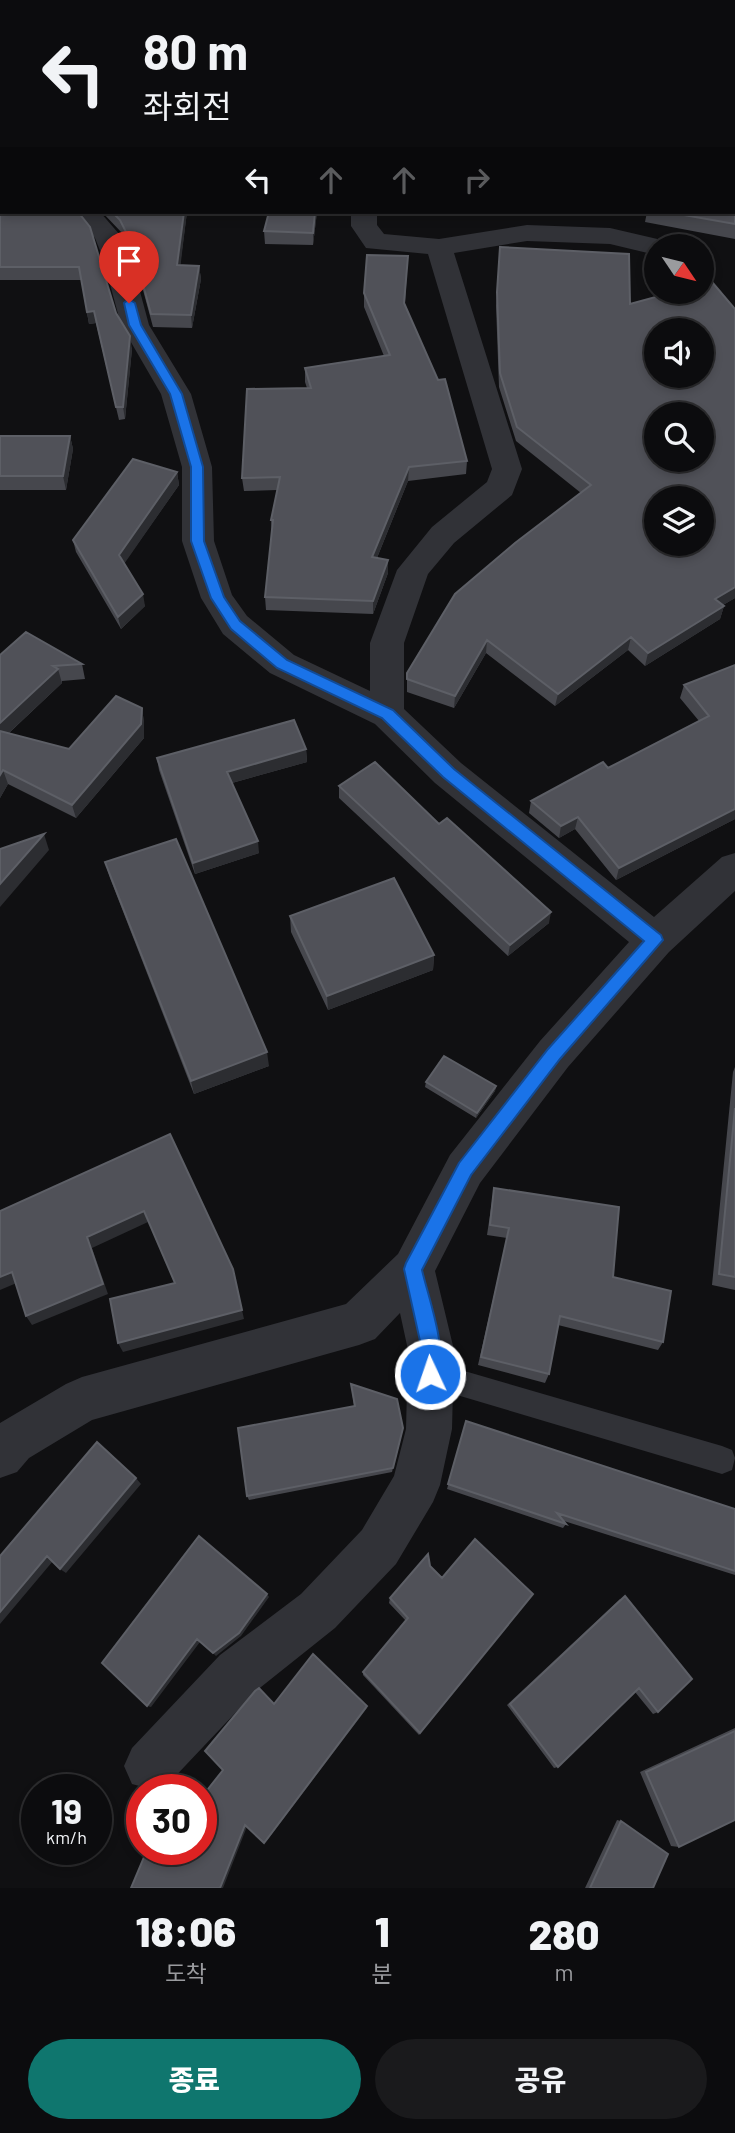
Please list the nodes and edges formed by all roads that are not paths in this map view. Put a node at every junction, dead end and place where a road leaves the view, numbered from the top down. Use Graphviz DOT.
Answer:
graph roads {
  1 [pos="88,214"];
  2 [pos="364,214"];
  3 [pos="644,244"];
  4 [pos="439,247"];
  5 [pos="387,714"];
  6 [pos="735,868"];
  7 [pos="655,940"];
  8 [pos="413,1269"];
  9 [pos="430,1374"];
  10 [pos="0,1455"];
  11 [pos="722,1460"];
  12 [pos="150,1766"];
  1 -- 5 [label="street"];
  2 -- 4 [label="street"];
  3 -- 4 [label="street"];
  4 -- 5 [label="street"];
  5 -- 7 [label="street"];
  6 -- 7 [label="street"];
  7 -- 8 [label="street"];
  8 -- 9 [label="street"];
  8 -- 10 [label="street"];
  9 -- 11 [label="lane"];
  9 -- 12 [label="street"];
}
